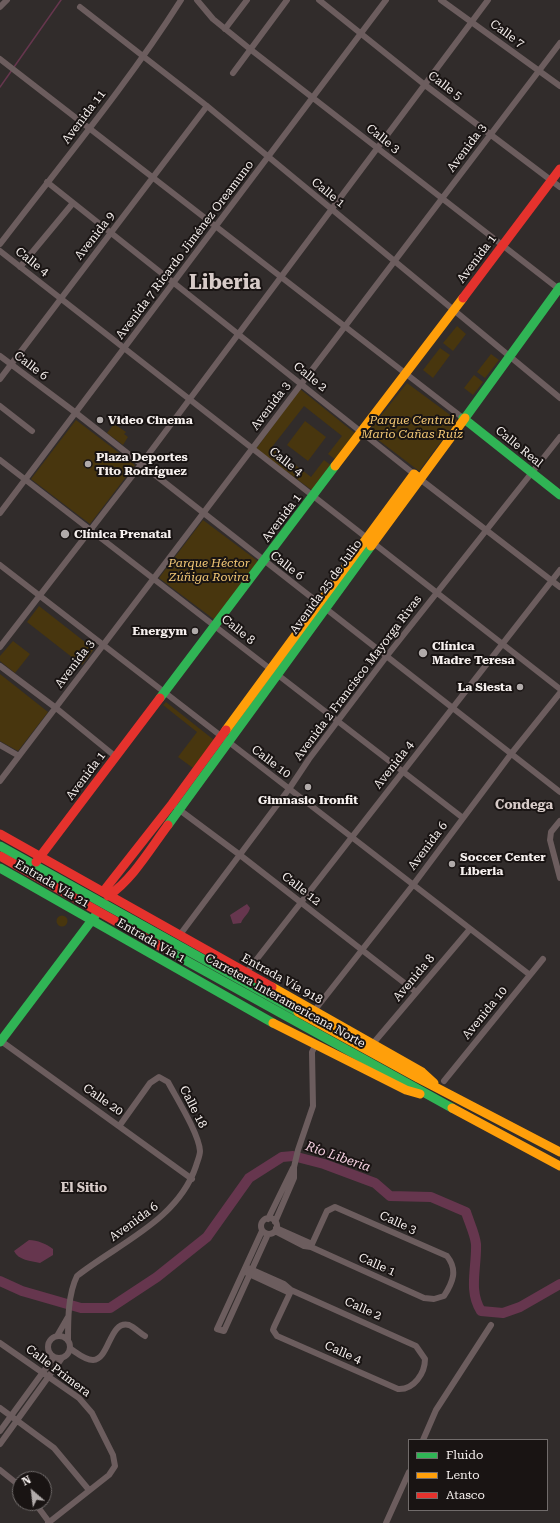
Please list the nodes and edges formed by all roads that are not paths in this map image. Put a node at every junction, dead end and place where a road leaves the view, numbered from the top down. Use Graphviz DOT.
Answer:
graph roads {
  1 [pos="7,0"];
  2 [pos="181,0"];
  3 [pos="197,0"];
  4 [pos="247,0"];
  5 [pos="287,0"];
  6 [pos="319,0"];
  7 [pos="386,0"];
  8 [pos="441,0"];
  9 [pos="488,0"];
  10 [pos="0,6"];
  11 [pos="80,7"];
  12 [pos="472,22"];
  13 [pos="225,29"];
  14 [pos="362,32"];
  15 [pos="560,44"];
  16 [pos="250,49"];
  17 [pos="144,55"];
  18 [pos="0,59"];
  19 [pos="539,71"];
  20 [pos="233,73"];
  21 [pos="425,84"];
  22 [pos="560,86"];
  23 [pos="313,97"];
  24 [pos="207,106"];
  25 [pos="89,129"];
  26 [pos="491,134"];
  27 [pos="377,148"];
  28 [pos="268,158"];
  29 [pos="560,169"];
  30 [pos="153,178"];
  31 [pos="552,180"];
  32 [pos="47,182"];
  33 [pos="560,187"];
  34 [pos="442,198"];
  35 [pos="73,203"];
  36 [pos="331,210"];
  37 [pos="216,227"];
  38 [pos="111,233"];
  39 [pos="0,244"];
  40 [pos="503,245"];
  41 [pos="0,251"];
  42 [pos="394,262"];
  43 [pos="20,267"];
  44 [pos="280,277"];
  45 [pos="173,283"];
  46 [pos="560,288"];
  47 [pos="60,298"];
  48 [pos="453,310"];
  49 [pos="345,326"];
  50 [pos="237,334"];
  51 [pos="125,348"];
  52 [pos="0,356"];
  53 [pos="509,356"];
  54 [pos="11,365"];
  55 [pos="405,374"];
  56 [pos="0,379"];
  57 [pos="301,385"];
  58 [pos="560,398"];
  59 [pos="188,400"];
  60 [pos="0,406"];
  61 [pos="76,413"];
  62 [pos="463,418"];
  63 [pos="32,431"];
  64 [pos="361,433"];
  65 [pos="560,437"];
  66 [pos="252,449"];
  67 [pos="0,460"];
  68 [pos="140,464"];
  69 [pos="532,473"];
  70 [pos="417,476"];
  71 [pos="26,480"];
  72 [pos="560,495"];
  73 [pos="313,497"];
  74 [pos="0,513"];
  75 [pos="203,514"];
  76 [pos="91,530"];
  77 [pos="486,530"];
  78 [pos="370,540"];
  79 [pos="263,562"];
  80 [pos="0,565"];
  81 [pos="560,570"];
  82 [pos="154,578"];
  83 [pos="552,581"];
  84 [pos="560,587"];
  85 [pos="436,593"];
  86 [pos="40,595"];
  87 [pos="322,607"];
  88 [pos="215,626"];
  89 [pos="502,644"];
  90 [pos="103,645"];
  91 [pos="0,647"];
  92 [pos="386,657"];
  93 [pos="0,666"];
  94 [pos="274,672"];
  95 [pos="560,689"];
  96 [pos="164,692"];
  97 [pos="560,693"];
  98 [pos="56,708"];
  99 [pos="452,709"];
  100 [pos="337,721"];
  101 [pos="225,740"];
  102 [pos="0,745"];
  103 [pos="511,754"];
  104 [pos="19,756"];
  105 [pos="116,757"];
  106 [pos="403,772"];
  107 [pos="0,781"];
  108 [pos="290,789"];
  109 [pos="560,792"];
  110 [pos="176,807"];
  111 [pos="463,818"];
  112 [pos="560,821"];
  113 [pos="0,834"];
  114 [pos="352,837"];
  115 [pos="0,846"];
  116 [pos="240,855"];
  117 [pos="0,856"];
  118 [pos="40,857"];
  119 [pos="0,868"];
  120 [pos="560,878"];
  121 [pos="22,881"];
  122 [pos="412,885"];
  123 [pos="108,896"];
  124 [pos="300,903"];
  125 [pos="91,921"];
  126 [pos="470,929"];
  127 [pos="179,936"];
  128 [pos="361,949"];
  129 [pos="156,958"];
  130 [pos="543,959"];
  131 [pos="169,966"];
  132 [pos="246,973"];
  133 [pos="530,974"];
  134 [pos="416,992"];
  135 [pos="314,1011"];
  136 [pos="376,1040"];
  137 [pos="0,1042"];
  138 [pos="315,1046"];
  139 [pos="443,1085"];
  140 [pos="435,1098"];
  141 [pos="120,1125"];
  142 [pos="560,1152"];
  143 [pos="200,1153"];
  144 [pos="294,1165"];
  145 [pos="560,1166"];
  146 [pos="192,1179"];
  147 [pos="268,1219"];
  148 [pos="275,1227"];
  149 [pos="265,1233"];
  150 [pos="312,1246"];
  151 [pos="248,1271"];
  152 [pos="290,1291"];
  153 [pos="434,1299"];
  154 [pos="69,1314"];
  155 [pos="491,1325"];
  156 [pos="57,1336"];
  157 [pos="145,1336"];
  158 [pos="68,1340"];
  159 [pos="0,1343"];
  160 [pos="71,1348"];
  161 [pos="54,1357"];
  162 [pos="62,1358"];
  163 [pos="43,1372"];
  164 [pos="50,1377"];
  165 [pos="404,1390"];
  166 [pos="0,1408"];
  167 [pos="11,1416"];
  168 [pos="18,1421"];
  169 [pos="0,1431"];
  170 [pos="423,1439"];
  171 [pos="0,1444"];
  172 [pos="0,1470"];
  173 [pos="408,1474"];
  174 [pos="12,1480"];
  175 [pos="89,1490"];
  176 [pos="40,1511"];
  177 [pos="48,1522"];
  178 [pos="386,1523"];
  1 -- 10 [label="street"];
  2 -- 17 [label="street, Avenida 11"];
  3 -- 13 [label="street, Calle 3"];
  4 -- 13 [label="street"];
  5 -- 16 [label="street"];
  6 -- 14 [label="street, Calle 5"];
  7 -- 14 [label="street, Avenida 7 Ricardo Jiménez Oreamuno"];
  8 -- 12 [label="street, Calle 7"];
  9 -- 12 [label="street"];
  11 -- 17 [label="street, Calle 1"];
  12 -- 19 [label="street, Calle 7"];
  12 -- 21 [label="street"];
  13 -- 16 [label="street, Calle 3"];
  14 -- 21 [label="street, Calle 5"];
  14 -- 23 [label="street, Avenida 7 Ricardo Jiménez Oreamuno"];
  15 -- 19 [label="street, Avenida 3"];
  16 -- 20 [label="street"];
  16 -- 23 [label="street, Calle 3"];
  17 -- 24 [label="street, Calle 1"];
  17 -- 25 [label="street, Avenida 11"];
  18 -- 25 [label="street"];
  19 -- 22 [label="street, Calle 7"];
  19 -- 26 [label="street, Avenida 3"];
  21 -- 26 [label="street, Calle 5"];
  21 -- 27 [label="street"];
  23 -- 27 [label="street, Calle 3"];
  23 -- 28 [label="street, Avenida 7 Ricardo Jiménez Oreamuno"];
  24 -- 28 [label="street, Calle 1"];
  24 -- 30 [label="street, Avenida 9"];
  25 -- 30 [label="street"];
  25 -- 32 [label="street, Avenida 11"];
  26 -- 31 [label="street, Calle 5"];
  26 -- 34 [label="street, Avenida 3"];
  27 -- 34 [label="street, Calle 3"];
  27 -- 36 [label="street"];
  28 -- 36 [label="street, Calle 1"];
  28 -- 37 [label="street, Avenida 7 Ricardo Jiménez Oreamuno"];
  29 -- 31 [label="main road, Avenida 1"];
  30 -- 37 [label="street"];
  30 -- 38 [label="street, Avenida 9"];
  31 -- 33 [label="street, Calle 5"];
  31 -- 40 [label="main road, Avenida 1"];
  32 -- 35 [label="street, Calle 2"];
  32 -- 39 [label="street, Avenida 11"];
  34 -- 40 [label="street, Calle 3"];
  34 -- 42 [label="street, Avenida 3"];
  35 -- 38 [label="street, Calle 2"];
  35 -- 43 [label="street"];
  36 -- 42 [label="street, Calle 1"];
  36 -- 44 [label="street"];
  37 -- 44 [label="street"];
  37 -- 45 [label="street, Avenida 7 Ricardo Jiménez Oreamuno"];
  38 -- 45 [label="street, Calle 2"];
  38 -- 47 [label="street, Avenida 9"];
  40 -- 46 [label="street, Calle 3"];
  40 -- 48 [label="main road, Avenida 1"];
  41 -- 43 [label="street, Calle 4"];
  42 -- 48 [label="street, Calle 1"];
  42 -- 49 [label="street, Avenida 3"];
  43 -- 47 [label="street, Calle 4"];
  44 -- 49 [label="street"];
  44 -- 50 [label="street"];
  45 -- 50 [label="street, Calle 2"];
  45 -- 51 [label="street, Avenida 7 Ricardo Jiménez Oreamuno"];
  46 -- 53 [label="main road, Avenida 25 de Julio"];
  47 -- 51 [label="street, Calle 4"];
  47 -- 54 [label="street, Avenida 9"];
  48 -- 53 [label="street, Calle 1"];
  48 -- 55 [label="main road, Avenida 1"];
  49 -- 55 [label="street"];
  49 -- 57 [label="street, Avenida 3"];
  50 -- 57 [label="street, Calle 2"];
  50 -- 59 [label="street"];
  51 -- 59 [label="street, Calle 4"];
  51 -- 61 [label="street, Avenida 7 Ricardo Jiménez Oreamuno"];
  52 -- 54 [label="street, Calle 6"];
  53 -- 58 [label="street, Calle 1"];
  53 -- 62 [label="main road, Avenida 25 de Julio"];
  54 -- 56 [label="street, Avenida 9"];
  54 -- 61 [label="street, Calle 6"];
  55 -- 62 [label="street"];
  55 -- 64 [label="main road, Avenida 1"];
  57 -- 64 [label="street, Calle 2"];
  57 -- 66 [label="street, Avenida 3"];
  59 -- 66 [label="street, Calle 4"];
  59 -- 68 [label="street"];
  60 -- 63 [label="street"];
  61 -- 68 [label="street, Calle 6"];
  61 -- 71 [label="street, Avenida 7 Ricardo Jiménez Oreamuno"];
  62 -- 69 [label="main road, Calle Real"];
  62 -- 70 [label="main road, Avenida 25 de Julio"];
  64 -- 70 [label="street, Calle 2"];
  64 -- 73 [label="main road, Avenida 1"];
  65 -- 69 [label="street, Avenida 2 Francisco Mayorga Rivas"];
  66 -- 73 [label="street, Calle 4"];
  66 -- 75 [label="street, Avenida 3"];
  67 -- 71 [label="street, Calle 8"];
  68 -- 75 [label="street, Calle 6"];
  68 -- 76 [label="street"];
  69 -- 72 [label="main road, Calle Real"];
  69 -- 77 [label="street, Avenida 2 Francisco Mayorga Rivas"];
  70 -- 77 [label="street, Calle 2"];
  70 -- 78 [label="main road, Avenida 25 de Julio"];
  71 -- 74 [label="street, Avenida 7 Ricardo Jiménez Oreamuno"];
  71 -- 76 [label="street, Calle 8"];
  73 -- 78 [label="street, Calle 4"];
  73 -- 79 [label="main road, Avenida 1"];
  75 -- 79 [label="street, Calle 6"];
  75 -- 82 [label="street, Avenida 3"];
  76 -- 82 [label="street, Calle 8"];
  76 -- 86 [label="street"];
  77 -- 83 [label="street, Calle 2"];
  77 -- 85 [label="street, Avenida 2 Francisco Mayorga Rivas"];
  78 -- 85 [label="street, Calle 4"];
  78 -- 87 [label="main road, Avenida 25 de Julio"];
  79 -- 87 [label="street, Calle 6"];
  79 -- 88 [label="main road, Avenida 1"];
  80 -- 86 [label="street, Calle 10"];
  81 -- 83 [label="street, Avenida 4"];
  82 -- 88 [label="street, Calle 8"];
  82 -- 90 [label="street, Avenida 3"];
  83 -- 84 [label="street, Calle 2"];
  83 -- 89 [label="street, Avenida 4"];
  85 -- 89 [label="street, Calle 4"];
  85 -- 92 [label="street, Avenida 2 Francisco Mayorga Rivas"];
  86 -- 90 [label="street, Calle 10"];
  86 -- 91 [label="street"];
  87 -- 92 [label="street, Calle 6"];
  87 -- 94 [label="main road, Avenida 25 de Julio"];
  88 -- 94 [label="street, Calle 8"];
  88 -- 96 [label="main road, Avenida 1"];
  89 -- 95 [label="street, Calle 4"];
  89 -- 99 [label="street, Avenida 4"];
  90 -- 96 [label="street, Calle 10"];
  90 -- 98 [label="street, Avenida 3"];
  92 -- 99 [label="street, Calle 6"];
  92 -- 100 [label="street, Avenida 2 Francisco Mayorga Rivas"];
  93 -- 98 [label="street"];
  94 -- 100 [label="street, Calle 8"];
  94 -- 101 [label="main road, Avenida 25 de Julio"];
  96 -- 101 [label="street, Calle 10"];
  96 -- 105 [label="main road, Avenida 1"];
  97 -- 103 [label="street, Avenida 6"];
  98 -- 104 [label="street, Avenida 3"];
  98 -- 105 [label="street"];
  99 -- 103 [label="street, Calle 6"];
  99 -- 106 [label="street, Avenida 4"];
  100 -- 106 [label="street, Calle 8"];
  100 -- 108 [label="street, Avenida 2 Francisco Mayorga Rivas"];
  101 -- 108 [label="street, Calle 10"];
  101 -- 110 [label="main road, Avenida 25 de Julio"];
  102 -- 104 [label="street"];
  103 -- 109 [label="street, Calle 6"];
  103 -- 111 [label="street, Avenida 6"];
  104 -- 107 [label="street, Avenida 3"];
  105 -- 118 [label="main road, Avenida 1"];
  106 -- 111 [label="street, Calle 8"];
  106 -- 114 [label="street, Avenida 4"];
  108 -- 114 [label="street, Calle 10"];
  108 -- 116 [label="street, Avenida 2 Francisco Mayorga Rivas"];
  110 -- 116 [label="street, Calle 12"];
  110 -- 123 [label="main road, Avenida 25 de Julio"];
  111 -- 122 [label="street, Avenida 6"];
  112 -- 120 [label="street"];
  113 -- 118 [label="main road"];
  114 -- 122 [label="street, Calle 10"];
  114 -- 124 [label="street, Avenida 4"];
  115 -- 139 [label="main road, Carretera Interamericana Norte"];
  116 -- 124 [label="street, Calle 12"];
  116 -- 127 [label="street, Avenida 2 Francisco Mayorga Rivas"];
  117 -- 140 [label="main road, Carretera Interamericana Norte"];
  118 -- 121 [label="main road, Avenida 1"];
  118 -- 123 [label="main road"];
  119 -- 121 [label="main road, Entrada Vía 21"];
  121 -- 125 [label="main road, Entrada Vía 21"];
  122 -- 126 [label="street, Calle 10"];
  122 -- 128 [label="street, Avenida 6"];
  123 -- 125 [label="main road, Avenida 25 de Julio"];
  123 -- 127 [label="main road, Entrada Vía 918"];
  124 -- 128 [label="street, Calle 12"];
  124 -- 132 [label="street, Avenida 4"];
  125 -- 129 [label="main road, Entrada Vía 1"];
  125 -- 137 [label="main road, Avenida 25 de Julio"];
  126 -- 133 [label="street, Calle 10"];
  126 -- 134 [label="street, Avenida 8"];
  127 -- 129 [label="street"];
  127 -- 131 [label="street"];
  127 -- 132 [label="main road, Entrada Vía 918"];
  128 -- 134 [label="street, Calle 12"];
  128 -- 135 [label="street, Avenida 6"];
  129 -- 131 [label="main road, Entrada Vía 1"];
  130 -- 133 [label="street, Avenida 10"];
  131 -- 138 [label="main road, Entrada Vía 1"];
  132 -- 135 [label="main road, Entrada Vía 918"];
  133 -- 139 [label="street, Avenida 10"];
  134 -- 136 [label="street, Avenida 8"];
  135 -- 139 [label="main road, Entrada Vía 918"];
  137 -- 141 [label="street, Calle 20"];
  138 -- 140 [label="main road, Entrada Vía 1"];
  138 -- 144 [label="street"];
  139 -- 142 [label="main road, Carretera Interamericana Norte"];
  140 -- 145 [label="main road, Carretera Interamericana Norte"];
  141 -- 143 [label="street, Calle 18"];
  141 -- 146 [label="street, Calle 20"];
  143 -- 146 [label="street, Avenida 6"];
  144 -- 147 [label="street"];
  144 -- 148 [label="street"];
  146 -- 154 [label="street, Avenida 6"];
  147 -- 148 [label="street, Calle 1"];
  147 -- 149 [label="street"];
  148 -- 149 [label="street"];
  148 -- 150 [label="street, Calle 1"];
  149 -- 151 [label="street"];
  150 -- 153 [label="street, Calle 1"];
  150 -- 153 [label="street, Calle 3"];
  151 -- 151 [label="street"];
  151 -- 152 [label="street, Calle 2"];
  152 -- 165 [label="street, Calle 4"];
  152 -- 165 [label="street, Calle 2"];
  154 -- 156 [label="street"];
  154 -- 158 [label="street"];
  155 -- 170 [label="street"];
  156 -- 158 [label="street"];
  156 -- 161 [label="street"];
  157 -- 160 [label="street"];
  158 -- 160 [label="street"];
  159 -- 163 [label="street, Calle Primera"];
  160 -- 162 [label="street"];
  161 -- 162 [label="street"];
  161 -- 163 [label="street"];
  162 -- 164 [label="street"];
  163 -- 164 [label="street, Calle Primera"];
  163 -- 167 [label="street"];
  164 -- 168 [label="street"];
  164 -- 175 [label="street, Calle Primera"];
  166 -- 167 [label="street"];
  167 -- 168 [label="street"];
  167 -- 169 [label="street"];
  168 -- 171 [label="street"];
  168 -- 175 [label="street"];
  172 -- 174 [label="street"];
  173 -- 178 [label="street"];
  175 -- 177 [label="street"];
  176 -- 177 [label="street"];
}
